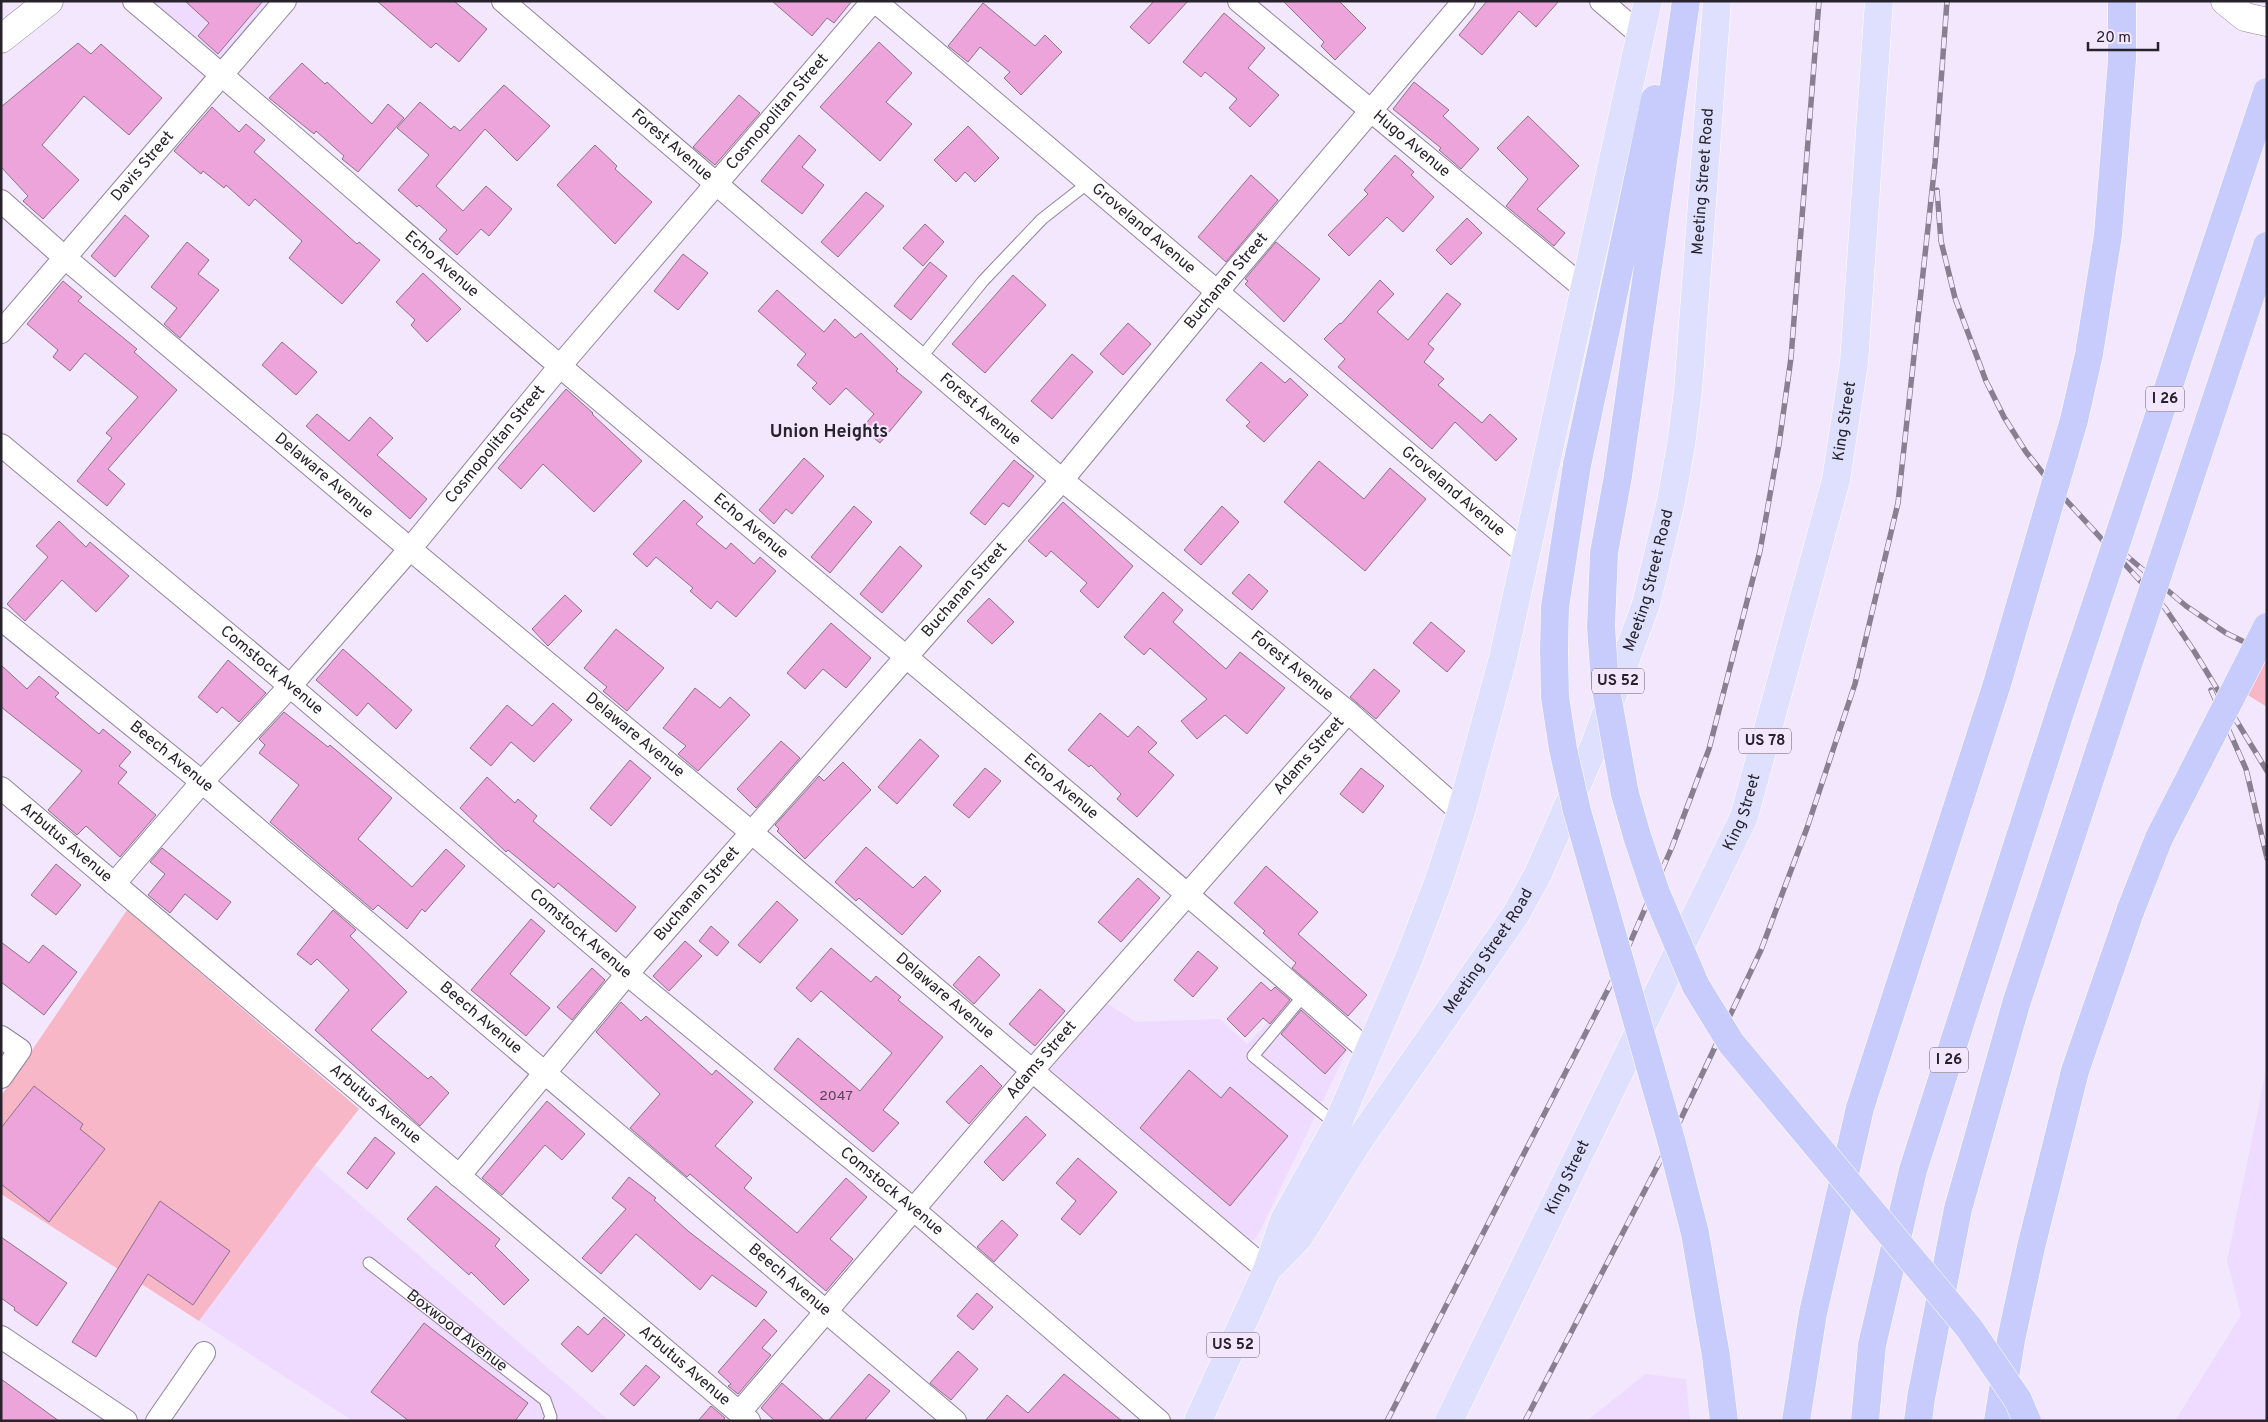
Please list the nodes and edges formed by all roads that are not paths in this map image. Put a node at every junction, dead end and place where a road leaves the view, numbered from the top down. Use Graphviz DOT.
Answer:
graph roads {
  1 [pos="48,1"];
  2 [pos="134,1"];
  3 [pos="285,1"];
  4 [pos="503,1"];
  5 [pos="874,1"];
  6 [pos="1239,1"];
  7 [pos="1464,1"];
  8 [pos="1601,1"];
  9 [pos="1648,1"];
  10 [pos="1671,1"];
  11 [pos="1686,1"];
  12 [pos="1717,1"];
  13 [pos="1879,1"];
  14 [pos="2122,1"];
  15 [pos="2225,1"];
  16 [pos="2267,22"];
  17 [pos="1641,34"];
  18 [pos="1,39"];
  19 [pos="222,75"];
  20 [pos="2267,92"];
  21 [pos="1370,112"];
  22 [pos="1088,182"];
  23 [pos="716,185"];
  24 [pos="1,201"];
  25 [pos="2267,246"];
  26 [pos="64,257"];
  27 [pos="1584,288"];
  28 [pos="1217,292"];
  29 [pos="1,332"];
  30 [pos="920,360"];
  31 [pos="560,366"];
  32 [pos="1,445"];
  33 [pos="1062,480"];
  34 [pos="410,549"];
  35 [pos="1526,554"];
  36 [pos="1,619"];
  37 [pos="2267,627"];
  38 [pos="906,656"];
  39 [pos="290,686"];
  40 [pos="1348,712"];
  41 [pos="202,782"];
  42 [pos="1,788"];
  43 [pos="1461,812"];
  44 [pos="751,832"];
  45 [pos="114,884"];
  46 [pos="1189,894"];
  47 [pos="627,974"];
  48 [pos="1304,995"];
  49 [pos="1,1037"];
  50 [pos="1368,1052"];
  51 [pos="1032,1071"];
  52 [pos="544,1072"];
  53 [pos="1,1077"];
  54 [pos="1337,1125"];
  55 [pos="459,1176"];
  56 [pos="913,1209"];
  57 [pos="369,1263"];
  58 [pos="1267,1270"];
  59 [pos="826,1311"];
  60 [pos="1,1337"];
  61 [pos="204,1353"];
  62 [pos="744,1417"];
  63 [pos="126,1421"];
  64 [pos="157,1421"];
  65 [pos="549,1421"];
  66 [pos="955,1421"];
  67 [pos="1159,1421"];
  68 [pos="1198,1421"];
  69 [pos="1449,1421"];
  70 [pos="1724,1421"];
  71 [pos="1796,1421"];
  72 [pos="1865,1421"];
  73 [pos="1918,1421"];
  74 [pos="1998,1421"];
  75 [pos="2027,1421"];
  1 -- 18 [label="street"];
  2 -- 19 [label="street, Echo Avenue"];
  3 -- 19 [label="street, Davis Street"];
  4 -- 23 [label="street, Forest Avenue"];
  5 -- 22 [label="street, Groveland Avenue"];
  5 -- 23 [label="street, Cosmopolitan Street"];
  6 -- 21 [label="street, Hugo Avenue"];
  7 -- 21 [label="street, Buchanan Street"];
  8 -- 17 [label="street"];
  9 -- 17 [label="main road, Meeting Street Road / US 52"];
  10 -- 70 [label="highway, bridge"];
  11 -- 75 [label="highway, bridge"];
  12 -- 58 [label="main road, Meeting Street Road / US 52"];
  13 -- 69 [label="main road, King Street / US 78"];
  14 -- 71 [label="highway, bridge"];
  15 -- 16 [label="street"];
  17 -- 27 [label="main road, Meeting Street Road / US 52"];
  19 -- 26 [label="street, Davis Street"];
  19 -- 31 [label="street, Echo Avenue"];
  20 -- 72 [label="highway, I 26, bridge"];
  21 -- 27 [label="street, Hugo Avenue"];
  21 -- 28 [label="street, Buchanan Street"];
  22 -- 28 [label="street, Groveland Avenue"];
  22 -- 30 [label="lane"];
  23 -- 30 [label="street, Forest Avenue"];
  23 -- 31 [label="street, Cosmopolitan Street"];
  24 -- 26 [label="street, Delaware Avenue"];
  25 -- 73 [label="highway, bridge"];
  26 -- 29 [label="street, Davis Street"];
  26 -- 34 [label="street, Delaware Avenue"];
  27 -- 35 [label="main road, Meeting Street Road / US 52"];
  28 -- 33 [label="street, Buchanan Street"];
  28 -- 35 [label="street, Groveland Avenue"];
  30 -- 33 [label="street, Forest Avenue"];
  31 -- 34 [label="street, Cosmopolitan Street"];
  31 -- 38 [label="street, Echo Avenue"];
  32 -- 39 [label="street, Comstock Avenue"];
  33 -- 38 [label="street, Buchanan Street"];
  33 -- 40 [label="street, Forest Avenue"];
  34 -- 39 [label="street, Cosmopolitan Street"];
  34 -- 44 [label="street, Delaware Avenue"];
  35 -- 43 [label="main road, Meeting Street Road / US 52"];
  36 -- 41 [label="street, Beech Avenue"];
  37 -- 74 [label="highway, bridge"];
  38 -- 44 [label="street, Buchanan Street"];
  38 -- 46 [label="street, Echo Avenue"];
  39 -- 41 [label="street, Cosmopolitan Street"];
  39 -- 47 [label="street, Comstock Avenue"];
  40 -- 43 [label="street, Forest Avenue"];
  40 -- 46 [label="street, Adams Street"];
  41 -- 45 [label="street, Cosmopolitan Street"];
  41 -- 52 [label="street, Beech Avenue"];
  42 -- 45 [label="street, Arbutus Avenue"];
  43 -- 50 [label="main road, Meeting Street Road / US 52"];
  44 -- 47 [label="street, Buchanan Street"];
  44 -- 51 [label="street, Delaware Avenue"];
  45 -- 55 [label="street, Arbutus Avenue"];
  46 -- 48 [label="street, Echo Avenue"];
  46 -- 51 [label="street, Adams Street"];
  47 -- 52 [label="street, Buchanan Street"];
  47 -- 56 [label="street, Comstock Avenue"];
  48 -- 50 [label="street, Echo Avenue"];
  48 -- 54 [label="lane"];
  49 -- 53 [label="street"];
  50 -- 54 [label="main road, Meeting Street Road / US 52"];
  51 -- 56 [label="street, Adams Street"];
  51 -- 58 [label="street, Delaware Avenue"];
  52 -- 55 [label="street, Buchanan Street"];
  52 -- 59 [label="street, Beech Avenue"];
  54 -- 58 [label="main road, Meeting Street Road / US 52"];
  55 -- 62 [label="street, Arbutus Avenue"];
  56 -- 59 [label="street, Adams Street"];
  56 -- 67 [label="street, Comstock Avenue"];
  57 -- 65 [label="lane, Boxwood Avenue"];
  58 -- 68 [label="main road, Meeting Street Road / US 52"];
  59 -- 62 [label="street, Adams Street"];
  59 -- 66 [label="street, Beech Avenue"];
  60 -- 63 [label="street"];
  61 -- 64 [label="street"];
}
